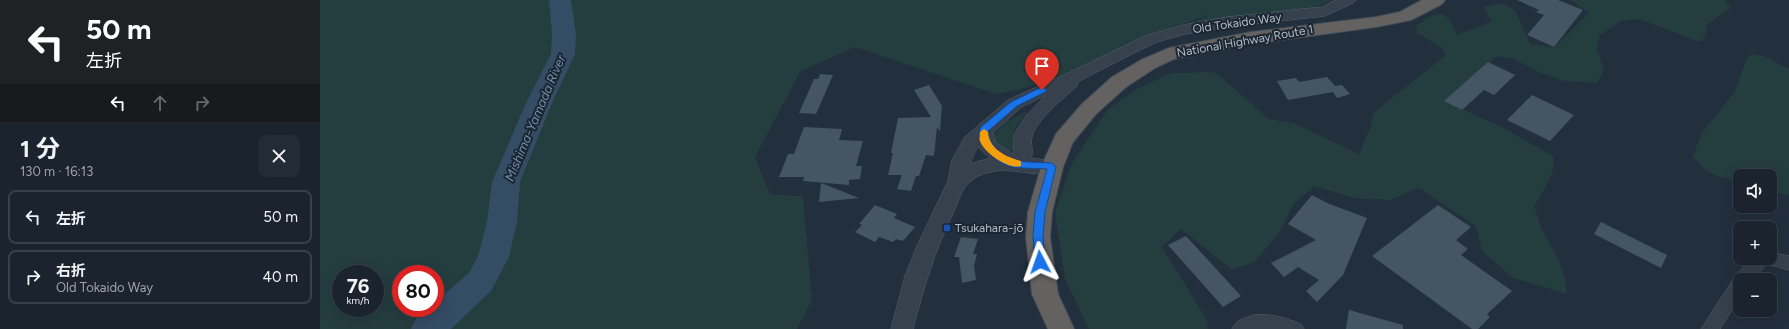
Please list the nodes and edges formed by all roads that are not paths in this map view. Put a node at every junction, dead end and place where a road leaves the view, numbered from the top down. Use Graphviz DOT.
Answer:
graph roads {
  1 [pos="1348,0"];
  2 [pos="1436,0"];
  3 [pos="1082,74"];
  4 [pos="1014,104"];
  5 [pos="1040,113"];
  6 [pos="984,130"];
  7 [pos="1030,162"];
  8 [pos="958,182"];
  9 [pos="1777,260"];
  10 [pos="1789,263"];
  11 [pos="1756,265"];
  12 [pos="1748,273"];
  13 [pos="1733,294"];
  14 [pos="902,329"];
  15 [pos="1061,329"];
  16 [pos="1242,329"];
  17 [pos="1295,329"];
  18 [pos="1710,329"];
  1 -- 3 [label="street, Old Tokaido Way"];
  2 -- 7 [label="highway, National Highway Route 1"];
  3 -- 4 [label="street, Old Tokaido Way"];
  3 -- 5 [label="street"];
  4 -- 5 [label="street"];
  4 -- 6 [label="street, Old Tokaido Way"];
  5 -- 7 [label="street"];
  6 -- 7 [label="street"];
  6 -- 8 [label="street, Old Tokaido Way"];
  7 -- 8 [label="street"];
  7 -- 15 [label="highway, National Highway Route 1"];
  8 -- 14 [label="street, Old Tokaido Way"];
  9 -- 10 [label="street"];
  11 -- 12 [label="street"];
  13 -- 18 [label="street"];
  16 -- 17 [label="street"];
}
